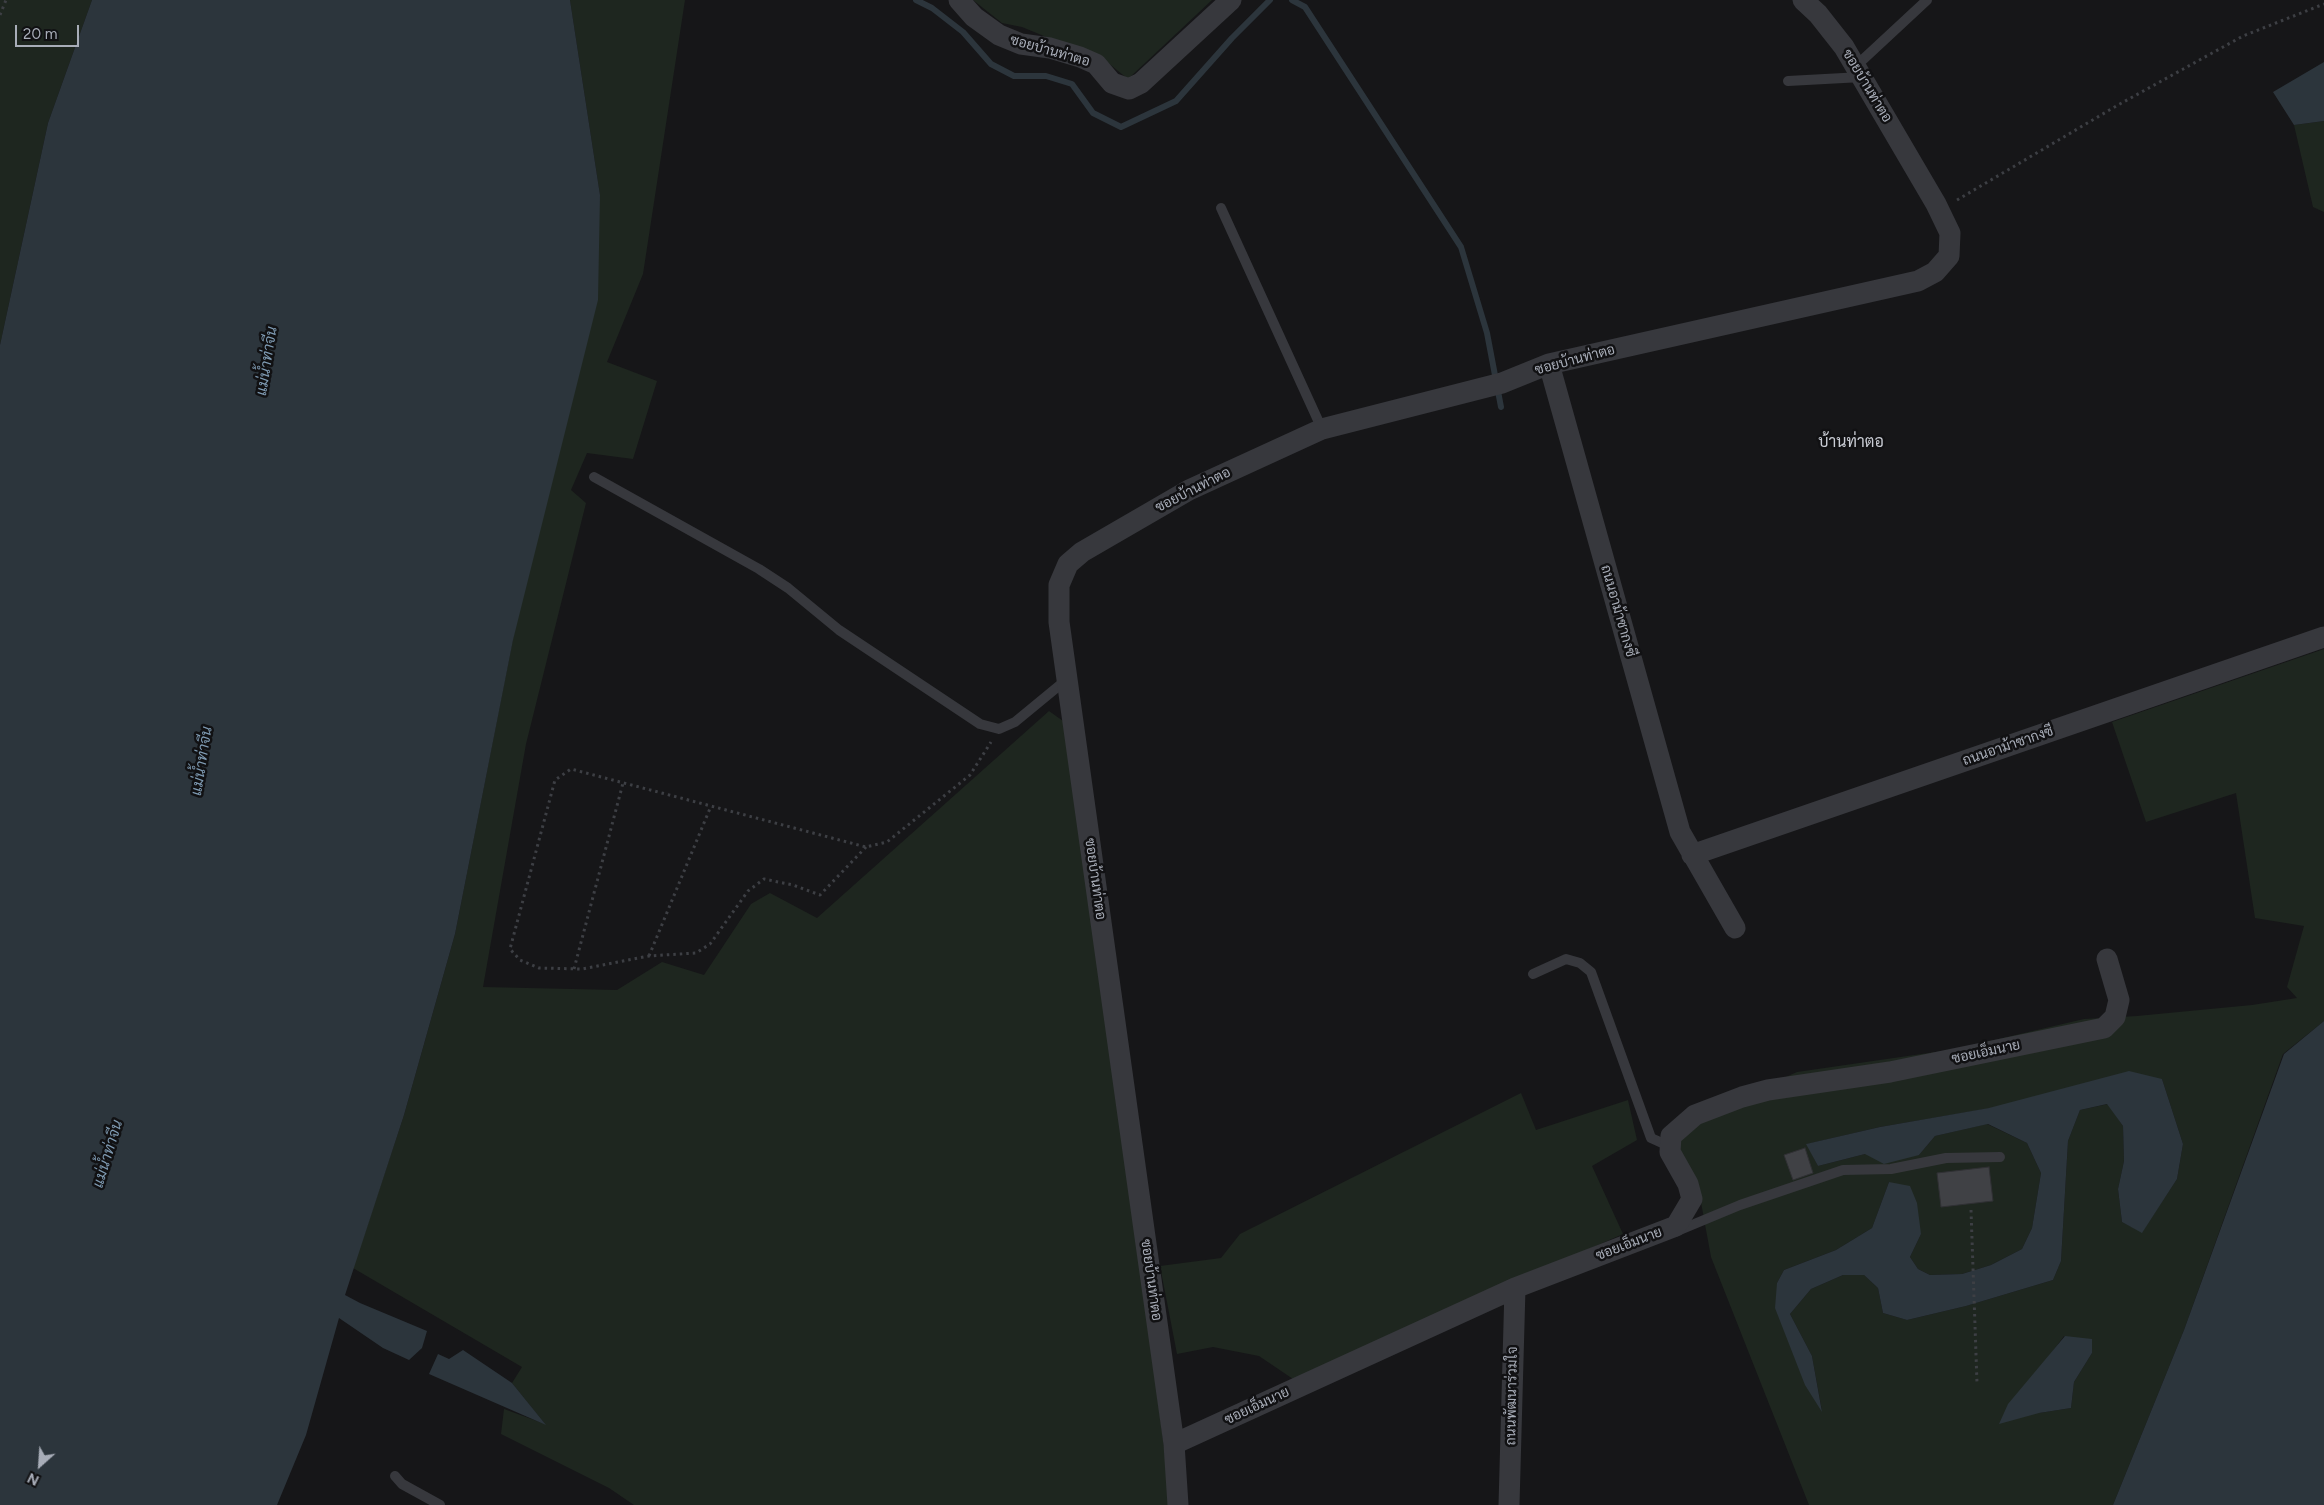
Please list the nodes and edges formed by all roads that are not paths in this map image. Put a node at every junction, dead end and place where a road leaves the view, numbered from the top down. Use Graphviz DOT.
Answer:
graph roads {
  1 [pos="959,0"];
  2 [pos="1231,0"];
  3 [pos="1803,0"];
  4 [pos="1927,0"];
  5 [pos="1860,72"];
  6 [pos="1788,81"];
  7 [pos="1221,208"];
  8 [pos="1549,364"];
  9 [pos="1322,429"];
  10 [pos="594,477"];
  11 [pos="2324,637"];
  12 [pos="1067,679"];
  13 [pos="1692,855"];
  14 [pos="1734,928"];
  15 [pos="2107,958"];
  16 [pos="1533,974"];
  17 [pos="1670,1147"];
  18 [pos="2000,1158"];
  19 [pos="1515,1293"];
  20 [pos="1174,1444"];
  21 [pos="395,1476"];
  22 [pos="440,1505"];
  23 [pos="1178,1505"];
  24 [pos="1509,1505"];
  1 -- 2 [label="street, ซอยบ้านท่าตอ"];
  3 -- 5 [label="street, ซอยบ้านท่าตอ"];
  4 -- 5 [label="lane"];
  5 -- 6 [label="lane"];
  5 -- 8 [label="street, ซอยบ้านท่าตอ"];
  7 -- 9 [label="lane"];
  8 -- 9 [label="street, ซอยบ้านท่าตอ"];
  8 -- 13 [label="street, ถนนอาม้าซากงซี"];
  9 -- 12 [label="street, ซอยบ้านท่าตอ"];
  10 -- 12 [label="lane"];
  11 -- 13 [label="street, ถนนอาม้าซากงซี"];
  12 -- 20 [label="street, ซอยบ้านท่าตอ"];
  13 -- 14 [label="street, ถนนอาม้าซากงซี"];
  15 -- 17 [label="street, ซอยเอ็มนาย"];
  16 -- 17 [label="lane"];
  17 -- 19 [label="street, ซอยเอ็มนาย"];
  18 -- 19 [label="lane"];
  19 -- 20 [label="street, ซอยเอ็มนาย"];
  19 -- 24 [label="street, ถนนพัฒนาร่วมใจ"];
  20 -- 23 [label="street, ซอยบ้านท่าตอ"];
  21 -- 22 [label="lane"];
}
